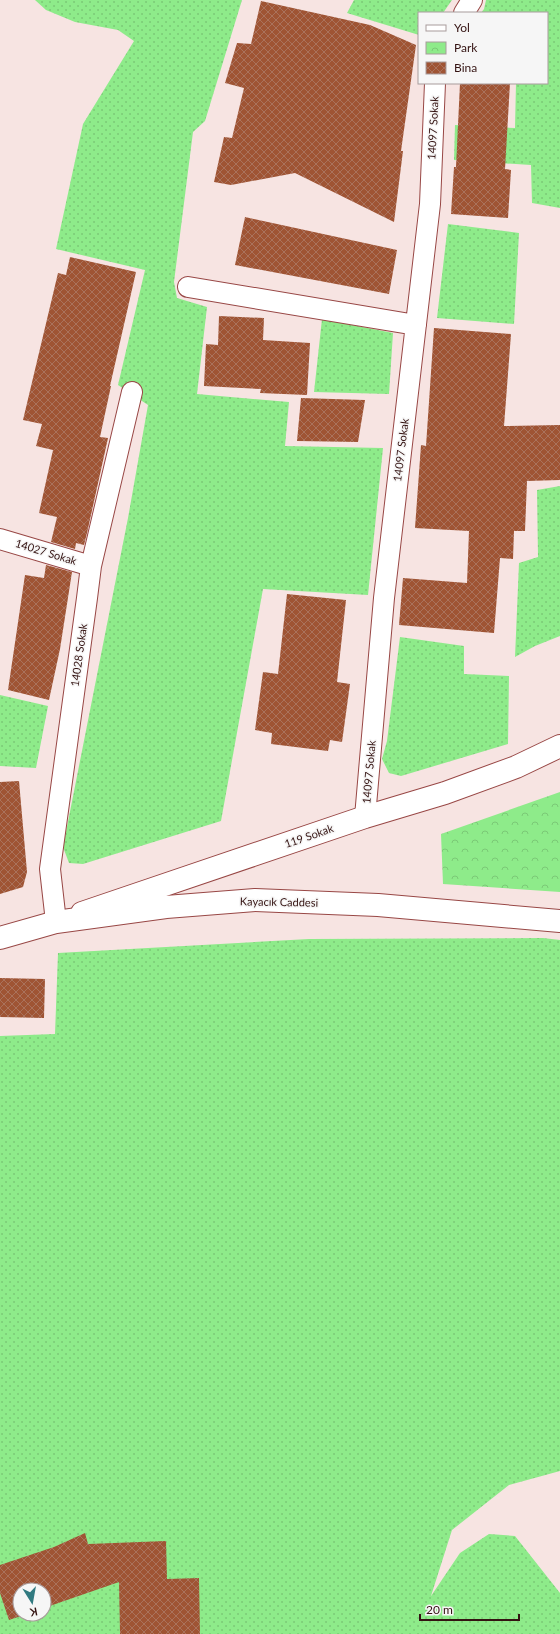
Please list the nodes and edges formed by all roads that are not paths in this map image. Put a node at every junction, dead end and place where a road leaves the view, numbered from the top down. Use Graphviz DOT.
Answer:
graph roads {
  1 [pos="472,0"];
  2 [pos="465,12"];
  3 [pos="435,84"];
  4 [pos="188,287"];
  5 [pos="416,325"];
  6 [pos="132,392"];
  7 [pos="0,539"];
  8 [pos="92,566"];
  9 [pos="560,746"];
  10 [pos="365,817"];
  11 [pos="560,921"];
  12 [pos="56,922"];
  13 [pos="0,938"];
  1 -- 2 [label="lane"];
  3 -- 5 [label="lane, 14097 Sokak"];
  4 -- 5 [label="lane"];
  5 -- 10 [label="lane, 14097 Sokak"];
  6 -- 8 [label="lane, 14028 Sokak"];
  7 -- 8 [label="lane, 14027 Sokak"];
  8 -- 12 [label="lane, 14028 Sokak"];
  9 -- 10 [label="street, 119 Sokak"];
  10 -- 12 [label="street, 119 Sokak"];
  11 -- 12 [label="street, Kayacık Caddesi"];
  12 -- 13 [label="street, Kayacık Caddesi"];
}
